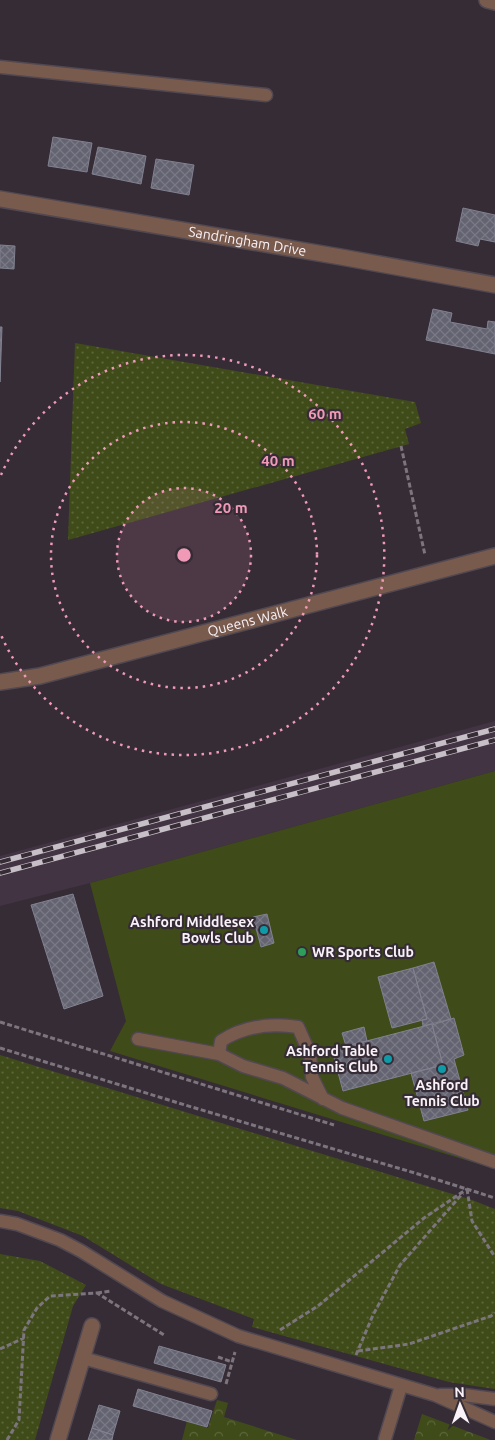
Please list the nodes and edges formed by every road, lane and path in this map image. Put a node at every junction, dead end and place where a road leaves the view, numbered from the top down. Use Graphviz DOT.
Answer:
graph roads {
  1 [pos="487,0"];
  2 [pos="495,2"];
  3 [pos="0,67"];
  4 [pos="266,95"];
  5 [pos="0,199"];
  6 [pos="495,285"];
  7 [pos="400,446"];
  8 [pos="495,556"];
  9 [pos="429,573"];
  10 [pos="0,682"];
  11 [pos="0,1022"];
  12 [pos="138,1039"];
  13 [pos="0,1048"];
  14 [pos="219,1054"];
  15 [pos="323,1099"];
  16 [pos="343,1128"];
  17 [pos="495,1162"];
  18 [pos="467,1189"];
  19 [pos="495,1198"];
  20 [pos="0,1221"];
  21 [pos="495,1257"];
  22 [pos="495,1313"];
  23 [pos="92,1326"];
  24 [pos="272,1328"];
  25 [pos="164,1335"];
  26 [pos="238,1336"];
  27 [pos="24,1338"];
  28 [pos="0,1349"];
  29 [pos="358,1351"];
  30 [pos="218,1357"];
  31 [pos="83,1358"];
  32 [pos="232,1362"];
  33 [pos="350,1370"];
  34 [pos="401,1386"];
  35 [pos="211,1394"];
  36 [pos="435,1395"];
  37 [pos="495,1399"];
  38 [pos="495,1422"];
  39 [pos="385,1439"];
  40 [pos="7,1440"];
  41 [pos="58,1440"];
  1 -- 2 [label="street"];
  3 -- 4 [label="lane"];
  5 -- 6 [label="street, Sandringham Drive"];
  7 -- 9 [label="path"];
  8 -- 9 [label="street, Queens Walk"];
  9 -- 10 [label="street, Queens Walk"];
  11 -- 16 [label="path"];
  12 -- 14 [label="lane"];
  13 -- 18 [label="path"];
  14 -- 15 [label="lane"];
  14 -- 15 [label="lane"];
  15 -- 17 [label="lane"];
  18 -- 19 [label="path"];
  18 -- 21 [label="path"];
  18 -- 24 [label="path"];
  18 -- 29 [label="path"];
  20 -- 26 [label="lane"];
  22 -- 29 [label="path"];
  23 -- 31 [label="street"];
  25 -- 27 [label="path"];
  26 -- 32 [label="path"];
  26 -- 33 [label="lane"];
  27 -- 28 [label="path"];
  27 -- 40 [label="path"];
  29 -- 33 [label="path"];
  30 -- 32 [label="path"];
  31 -- 35 [label="lane"];
  31 -- 41 [label="street"];
  32 -- 35 [label="path"];
  33 -- 34 [label="lane"];
  34 -- 36 [label="lane"];
  34 -- 39 [label="lane"];
  36 -- 37 [label="lane"];
  36 -- 38 [label="lane"];
}
